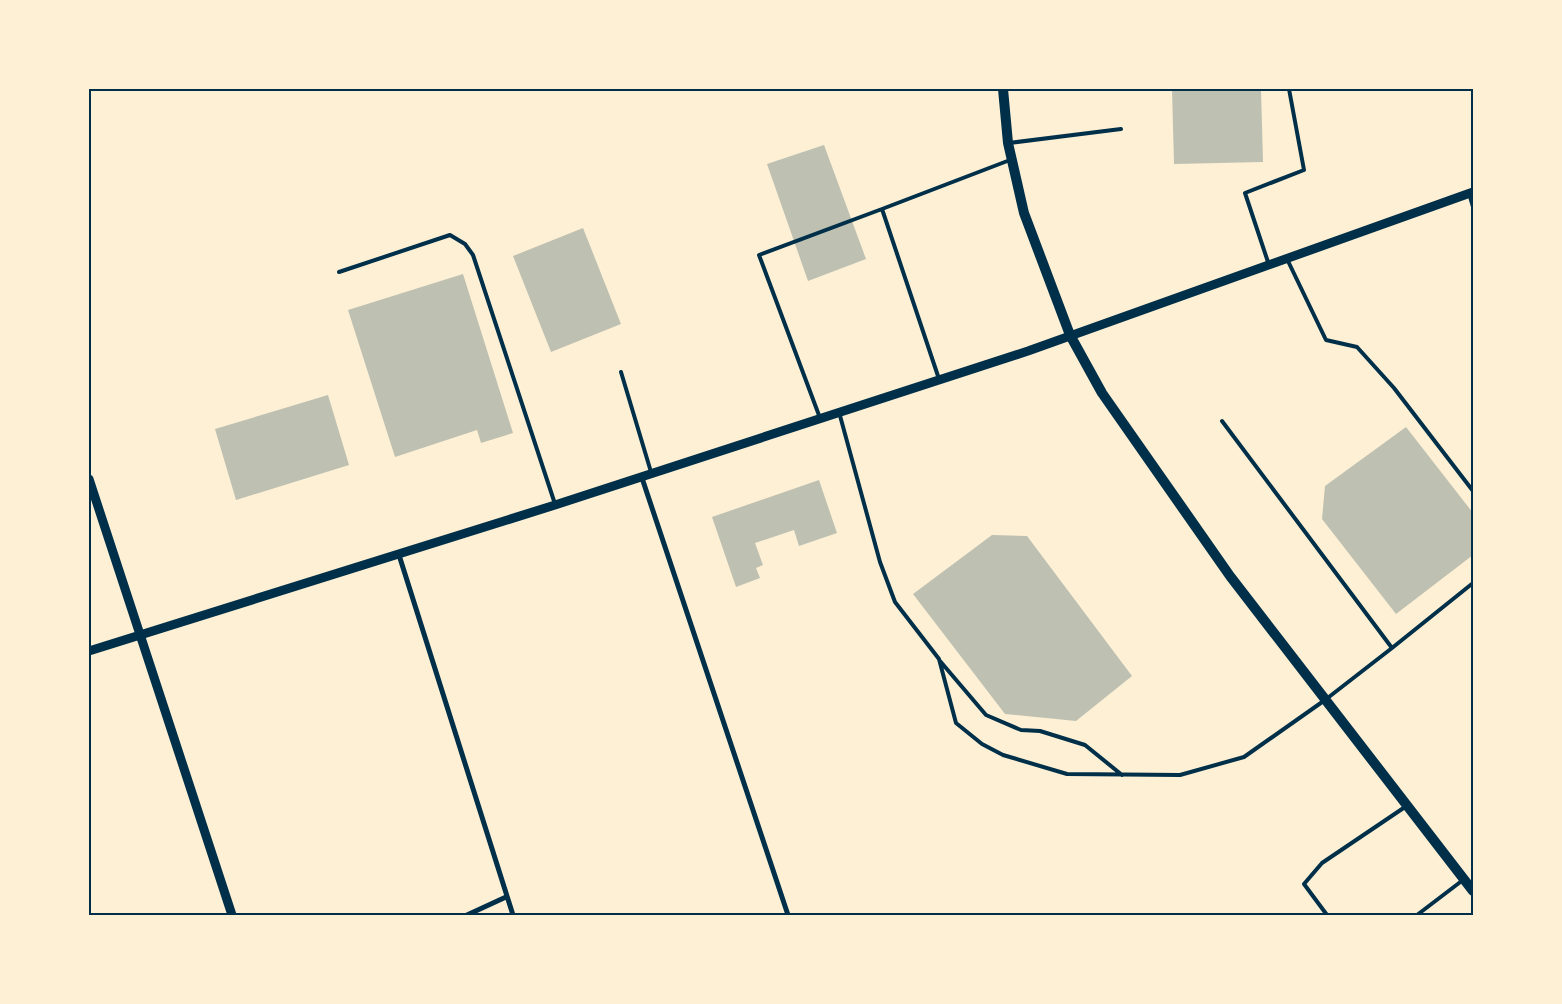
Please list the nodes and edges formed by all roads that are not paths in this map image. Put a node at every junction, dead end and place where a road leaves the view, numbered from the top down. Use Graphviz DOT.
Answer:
graph roads {
  1 [pos="1003,89"];
  2 [pos="1289,89"];
  3 [pos="1121,129"];
  4 [pos="1008,144"];
  5 [pos="1012,159"];
  6 [pos="1471,193"];
  7 [pos="1473,207"];
  8 [pos="882,208"];
  9 [pos="1287,259"];
  10 [pos="1269,265"];
  11 [pos="339,272"];
  12 [pos="1070,335"];
  13 [pos="621,372"];
  14 [pos="939,379"];
  15 [pos="840,412"];
  16 [pos="820,418"];
  17 [pos="1222,421"];
  18 [pos="652,474"];
  19 [pos="642,478"];
  20 [pos="89,479"];
  21 [pos="1473,491"];
  22 [pos="555,505"];
  23 [pos="399,555"];
  24 [pos="1473,582"];
  25 [pos="139,634"];
  26 [pos="1392,648"];
  27 [pos="89,651"];
  28 [pos="939,659"];
  29 [pos="1326,700"];
  30 [pos="1123,776"];
  31 [pos="1407,806"];
  32 [pos="1464,879"];
  33 [pos="1473,891"];
  34 [pos="506,897"];
  35 [pos="232,915"];
  36 [pos="467,915"];
  37 [pos="513,915"];
  38 [pos="788,915"];
  39 [pos="1327,915"];
  40 [pos="1417,915"];
  1 -- 4 [label="main road"];
  2 -- 10 [label="lane"];
  3 -- 4 [label="lane"];
  4 -- 5 [label="main road"];
  5 -- 8 [label="lane"];
  5 -- 12 [label="main road"];
  6 -- 7 [label="lane"];
  6 -- 9 [label="street"];
  8 -- 14 [label="lane"];
  8 -- 16 [label="lane"];
  9 -- 10 [label="street"];
  9 -- 21 [label="lane"];
  10 -- 12 [label="street"];
  11 -- 22 [label="lane"];
  12 -- 14 [label="street"];
  12 -- 29 [label="main road"];
  13 -- 18 [label="lane"];
  14 -- 15 [label="street"];
  15 -- 16 [label="street"];
  15 -- 28 [label="lane"];
  16 -- 18 [label="street"];
  17 -- 26 [label="lane"];
  18 -- 19 [label="street"];
  19 -- 22 [label="street"];
  19 -- 38 [label="street"];
  20 -- 25 [label="street"];
  22 -- 23 [label="street"];
  23 -- 25 [label="street"];
  23 -- 34 [label="street"];
  24 -- 26 [label="lane"];
  25 -- 27 [label="street"];
  25 -- 35 [label="street"];
  26 -- 29 [label="lane"];
  28 -- 30 [label="lane"];
  28 -- 30 [label="lane"];
  29 -- 30 [label="lane"];
  29 -- 31 [label="main road"];
  31 -- 32 [label="main road"];
  31 -- 39 [label="lane"];
  32 -- 33 [label="main road"];
  32 -- 40 [label="lane"];
  34 -- 36 [label="street"];
  34 -- 37 [label="street"];
}
